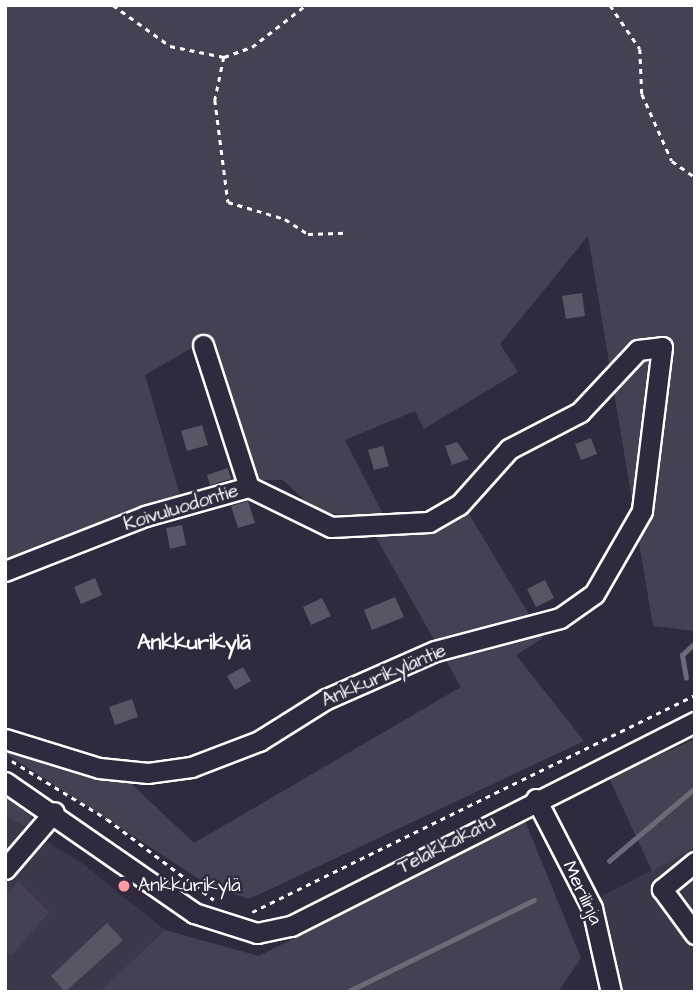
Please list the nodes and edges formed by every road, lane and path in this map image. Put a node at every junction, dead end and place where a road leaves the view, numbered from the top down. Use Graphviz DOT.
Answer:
graph roads {
  1 [pos="113,5"];
  2 [pos="306,5"];
  3 [pos="610,5"];
  4 [pos="224,57"];
  5 [pos="695,177"];
  6 [pos="346,233"];
  7 [pos="204,345"];
  8 [pos="662,347"];
  9 [pos="249,487"];
  10 [pos="5,571"];
  11 [pos="695,695"];
  12 [pos="695,722"];
  13 [pos="5,739"];
  14 [pos="5,757"];
  15 [pos="5,782"];
  16 [pos="536,799"];
  17 [pos="54,813"];
  18 [pos="695,862"];
  19 [pos="5,869"];
  20 [pos="219,903"];
  21 [pos="246,912"];
  22 [pos="695,934"];
  23 [pos="611,992"];
  1 -- 4 [label="path"];
  2 -- 4 [label="path"];
  3 -- 5 [label="path"];
  4 -- 6 [label="path"];
  7 -- 9 [label="street"];
  8 -- 9 [label="street, Koivuluodontie"];
  8 -- 13 [label="street, Ankkurikyläntie"];
  9 -- 10 [label="street, Koivuluodontie"];
  11 -- 21 [label="path"];
  12 -- 16 [label="street, Telakkakatu"];
  14 -- 20 [label="path"];
  15 -- 17 [label="street, Telakkakatu"];
  16 -- 17 [label="street, Telakkakatu"];
  16 -- 23 [label="street, Merilinja"];
  17 -- 19 [label="street"];
  18 -- 22 [label="street"];
}
